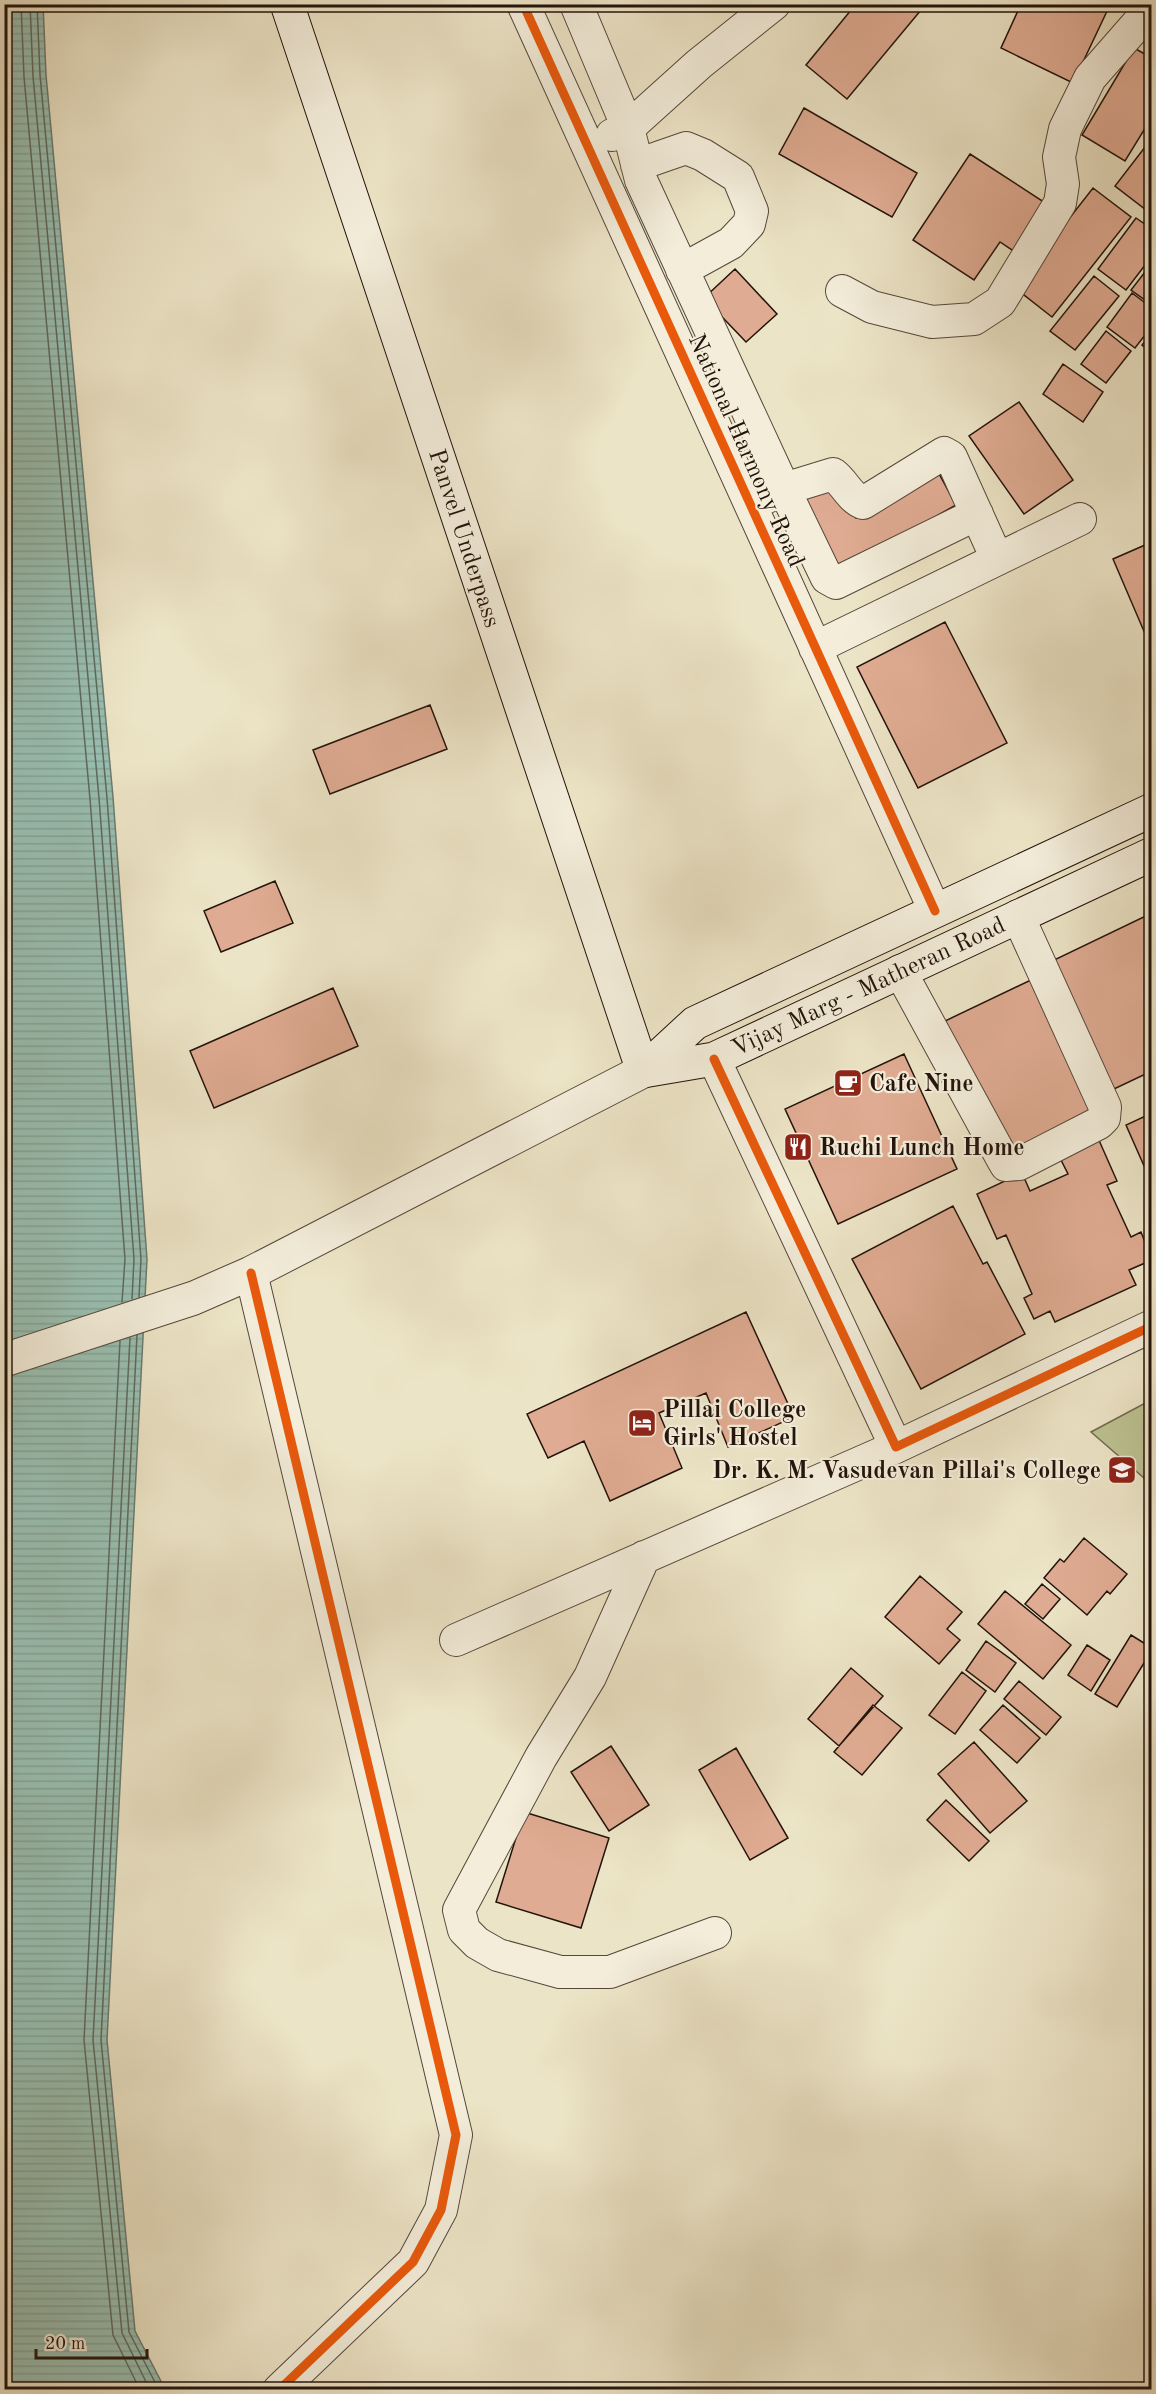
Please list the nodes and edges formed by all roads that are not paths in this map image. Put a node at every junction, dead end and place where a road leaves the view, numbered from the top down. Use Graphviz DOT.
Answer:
graph roads {
  1 [pos="287,4"];
  2 [pos="523,4"];
  3 [pos="576,4"];
  4 [pos="774,4"];
  5 [pos="1147,18"];
  6 [pos="628,128"];
  7 [pos="587,146"];
  8 [pos="637,165"];
  9 [pos="682,270"];
  10 [pos="842,291"];
  11 [pos="784,489"];
  12 [pos="750,505"];
  13 [pos="977,514"];
  14 [pos="1080,519"];
  15 [pos="997,560"];
  16 [pos="815,648"];
  17 [pos="1152,810"];
  18 [pos="1152,854"];
  19 [pos="935,911"];
  20 [pos="1018,916"];
  21 [pos="900,971"];
  22 [pos="714,1059"];
  23 [pos="643,1071"];
  24 [pos="251,1273"];
  25 [pos="1152,1326"];
  26 [pos="4,1360"];
  27 [pos="896,1447"];
  28 [pos="644,1557"];
  29 [pos="456,1640"];
  30 [pos="715,1933"];
  31 [pos="285,2384"];
  1 -- 23 [label="main road, Panvel Underpass"];
  2 -- 7 [label="street, National Harmony Road"];
  3 -- 6 [label="street"];
  4 -- 6 [label="street"];
  5 -- 10 [label="street"];
  6 -- 7 [label="street"];
  6 -- 8 [label="street"];
  7 -- 12 [label="street, National Harmony Road"];
  8 -- 9 [label="street"];
  8 -- 9 [label="street"];
  9 -- 11 [label="street"];
  11 -- 12 [label="street"];
  11 -- 13 [label="street"];
  11 -- 13 [label="street"];
  12 -- 16 [label="street, National Harmony Road"];
  13 -- 15 [label="street"];
  14 -- 15 [label="street"];
  15 -- 16 [label="street"];
  16 -- 19 [label="street, National Harmony Road"];
  17 -- 19 [label="main road, Vijay Marg - Matheran Road"];
  18 -- 20 [label="main road, Vijay Marg - Matheran Road"];
  19 -- 23 [label="main road, Vijay Marg - Matheran Road"];
  20 -- 21 [label="main road, Vijay Marg - Matheran Road"];
  20 -- 21 [label="street"];
  21 -- 22 [label="main road, Vijay Marg - Matheran Road"];
  22 -- 23 [label="main road, Vijay Marg - Matheran Road"];
  22 -- 27 [label="street"];
  23 -- 24 [label="main road"];
  24 -- 26 [label="main road"];
  24 -- 31 [label="street"];
  25 -- 27 [label="street"];
  27 -- 28 [label="street"];
  28 -- 29 [label="street"];
  28 -- 30 [label="street"];
}
